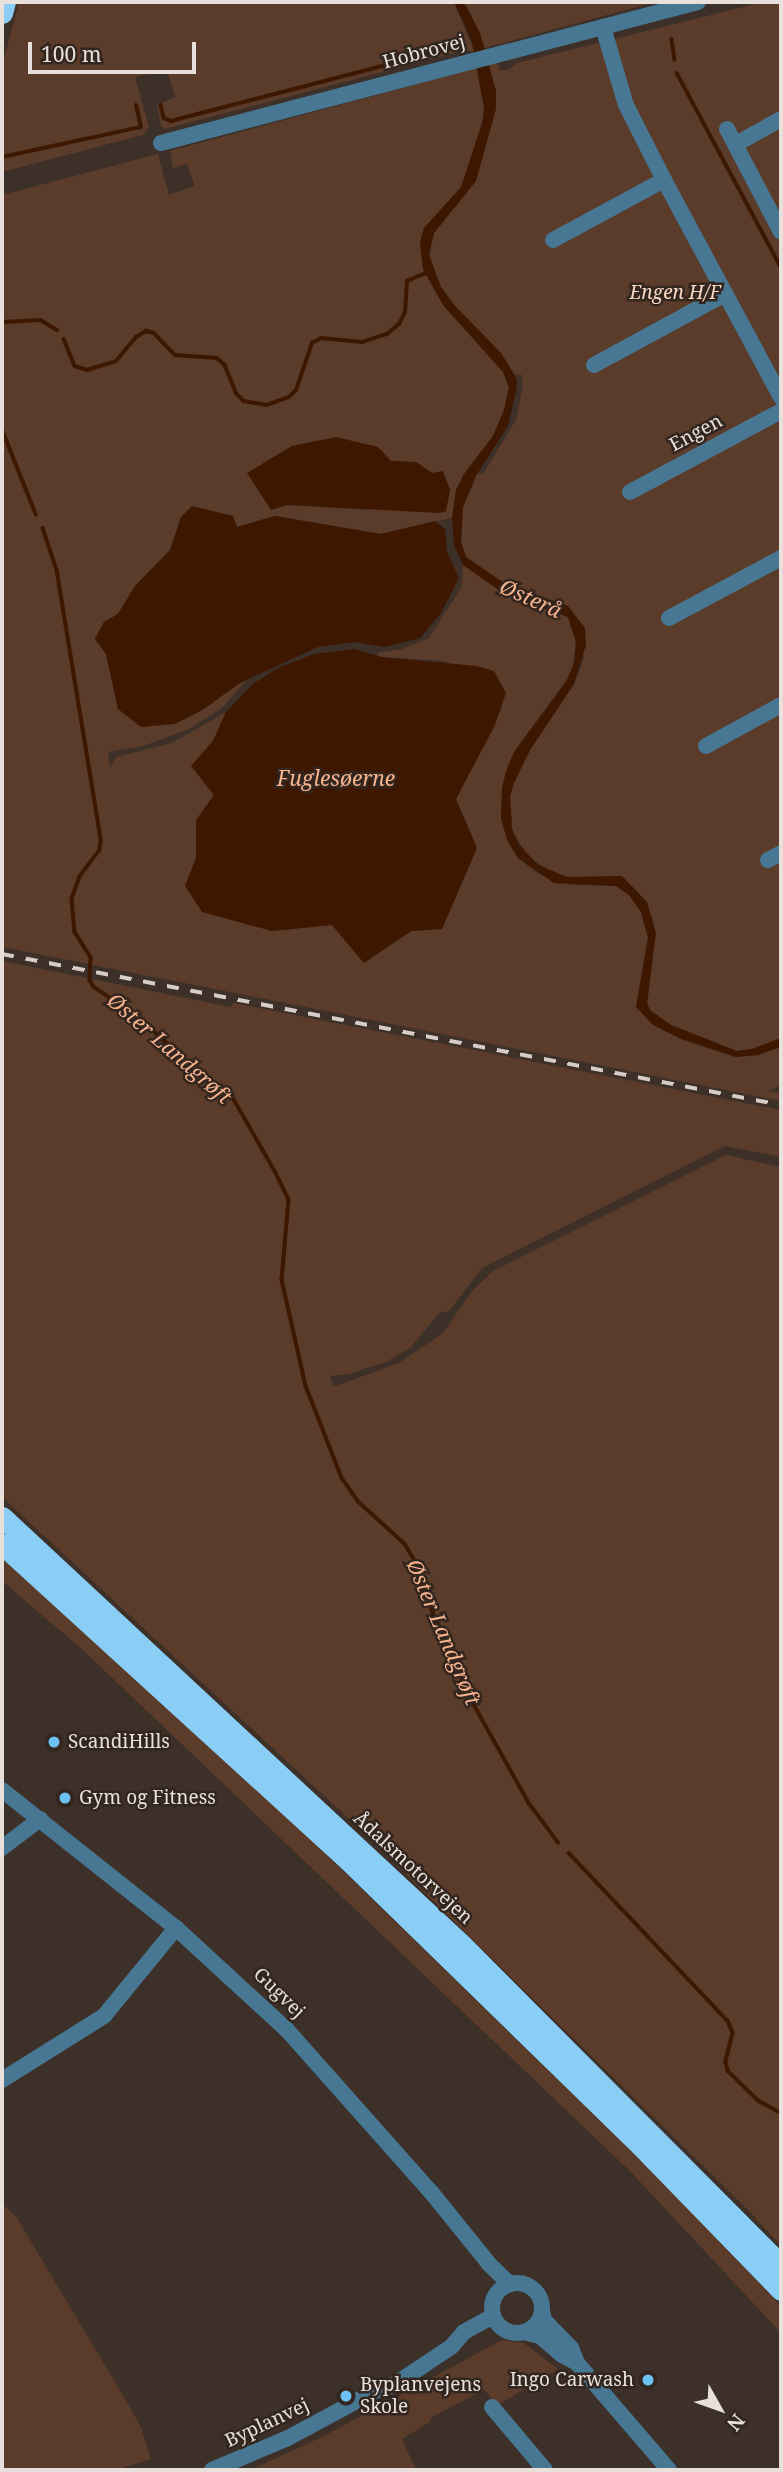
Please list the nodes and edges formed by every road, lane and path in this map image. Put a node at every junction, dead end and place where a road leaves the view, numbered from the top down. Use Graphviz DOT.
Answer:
graph roads {
  1 [pos="5,2"];
  2 [pos="698,2"];
  3 [pos="2,13"];
  4 [pos="603,27"];
  5 [pos="781,119"];
  6 [pos="727,129"];
  7 [pos="161,143"];
  8 [pos="736,144"];
  9 [pos="664,180"];
  10 [pos="781,232"];
  11 [pos="554,240"];
  12 [pos="725,294"];
  13 [pos="594,365"];
  14 [pos="781,397"];
  15 [pos="781,411"];
  16 [pos="631,492"];
  17 [pos="781,558"];
  18 [pos="669,618"];
  19 [pos="781,705"];
  20 [pos="706,746"];
  21 [pos="2,1517"];
  22 [pos="2,1544"];
  23 [pos="2,1790"];
  24 [pos="40,1819"];
  25 [pos="2,1848"];
  26 [pos="176,1928"];
  27 [pos="2,2080"];
  28 [pos="781,2265"];
  29 [pos="504,2288"];
  30 [pos="781,2290"];
  31 [pos="542,2311"];
  32 [pos="496,2320"];
  33 [pos="524,2332"];
  34 [pos="577,2363"];
  35 [pos="492,2407"];
  36 [pos="212,2470"];
  37 [pos="545,2470"];
  38 [pos="669,2470"];
  1 -- 3 [label="highway"];
  2 -- 4 [label="street, Hobrovej"];
  4 -- 7 [label="street, Hobrovej"];
  4 -- 9 [label="street"];
  5 -- 8 [label="street"];
  6 -- 8 [label="street"];
  8 -- 10 [label="street"];
  9 -- 11 [label="street"];
  9 -- 12 [label="street"];
  12 -- 13 [label="street"];
  12 -- 14 [label="street"];
  15 -- 16 [label="street, Engen"];
  17 -- 18 [label="street"];
  19 -- 20 [label="street"];
  21 -- 28 [label="highway, Ådalsmotorvejen"];
  22 -- 30 [label="highway, Ådalsmotorvejen"];
  23 -- 24 [label="street, Gugvej"];
  24 -- 25 [label="street"];
  24 -- 26 [label="street, Gugvej"];
  26 -- 27 [label="street"];
  26 -- 29 [label="street, Gugvej"];
  29 -- 31 [label="street"];
  29 -- 32 [label="street"];
  31 -- 33 [label="street"];
  31 -- 34 [label="street"];
  32 -- 33 [label="street"];
  32 -- 36 [label="street, Byplanvej"];
  33 -- 34 [label="street"];
  34 -- 38 [label="street"];
  35 -- 37 [label="street"];
}
